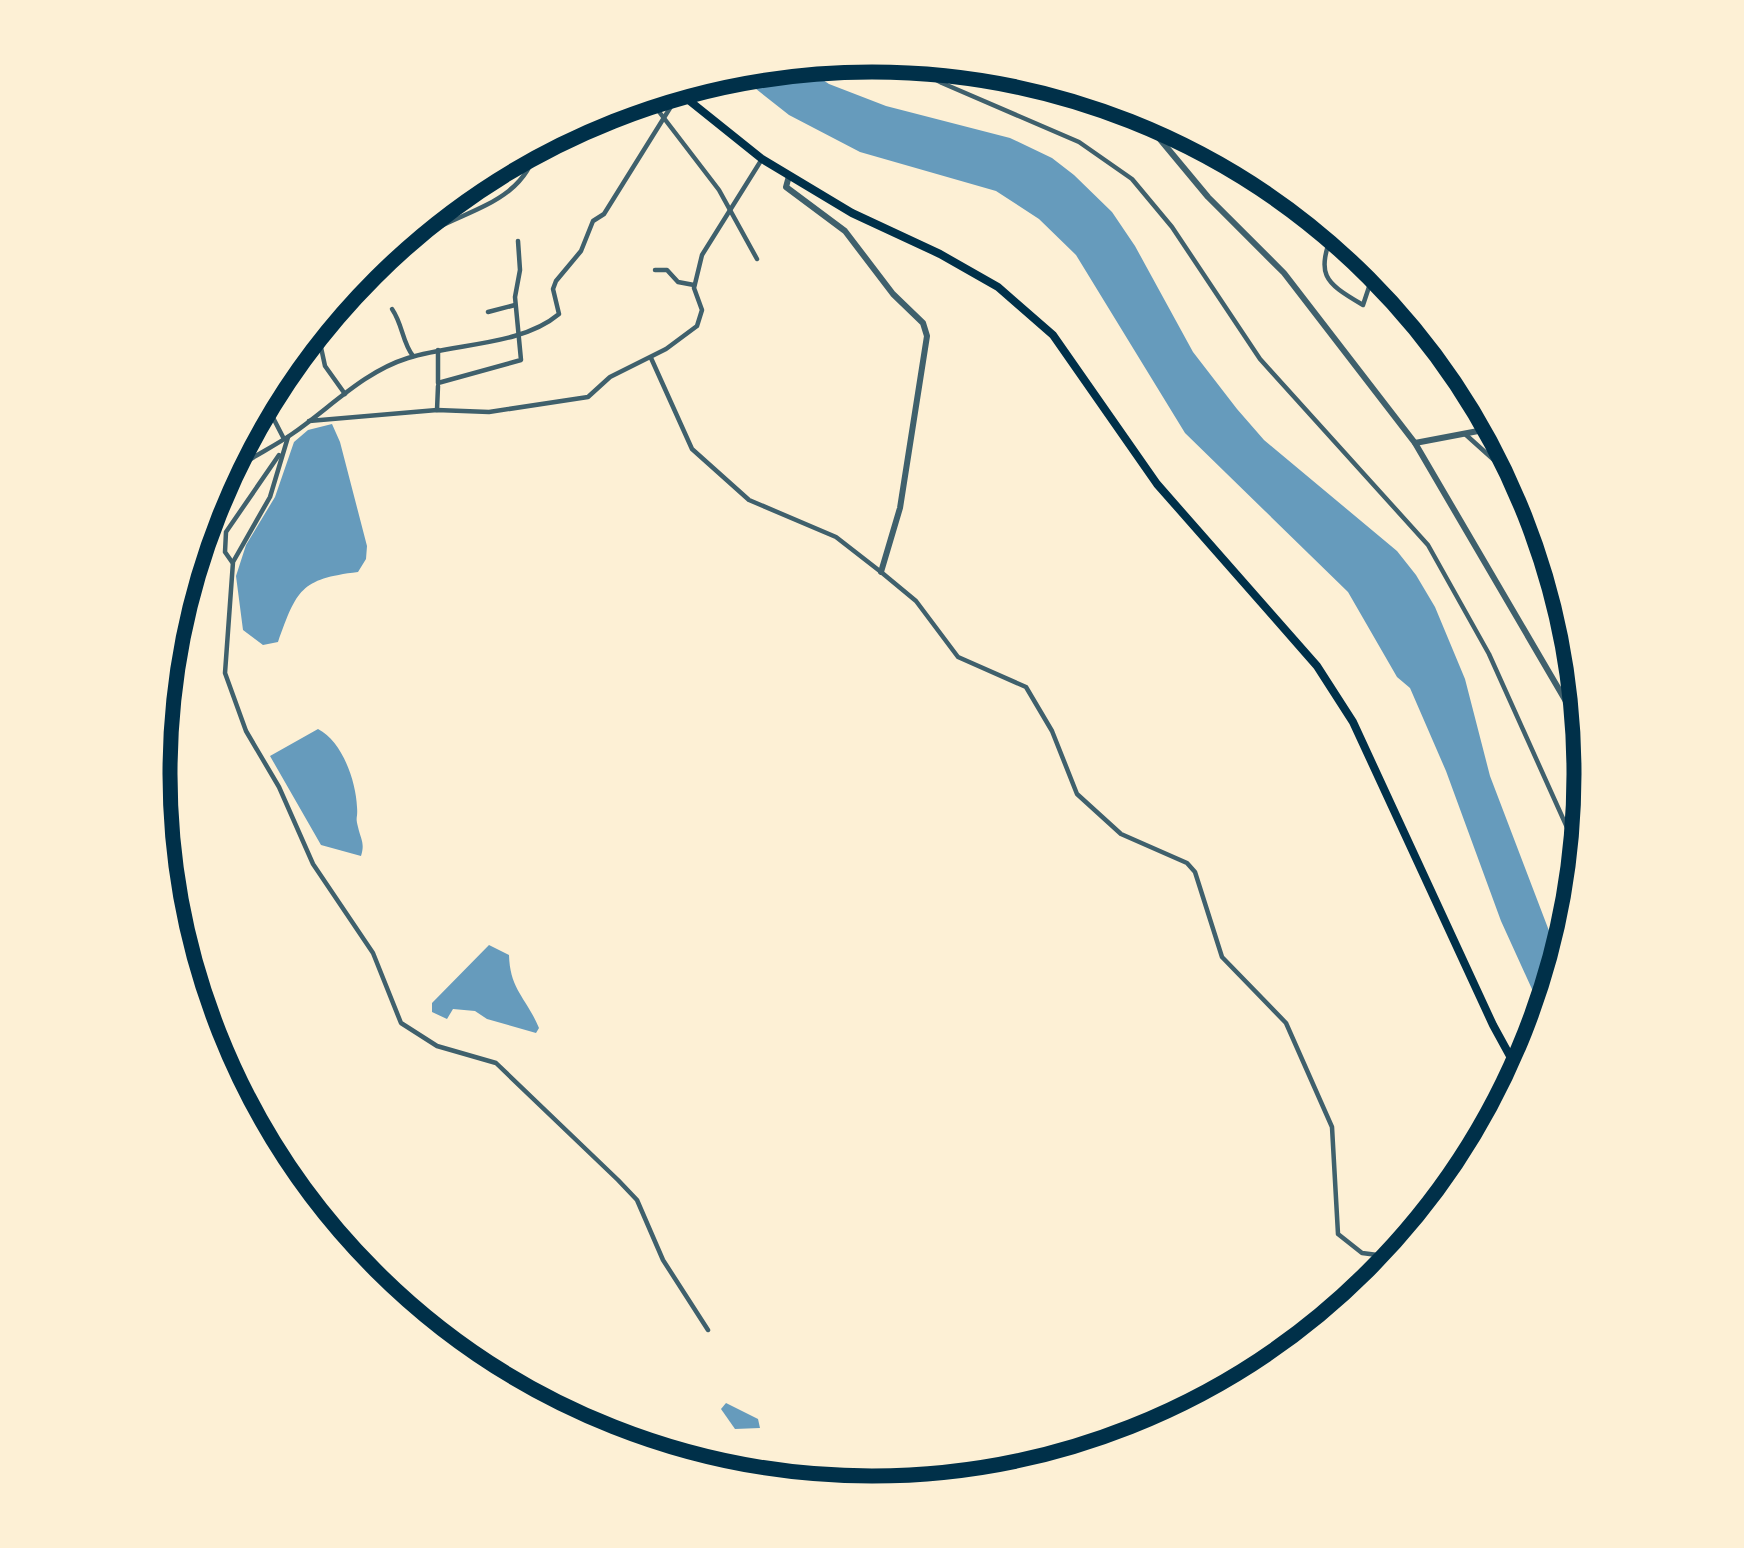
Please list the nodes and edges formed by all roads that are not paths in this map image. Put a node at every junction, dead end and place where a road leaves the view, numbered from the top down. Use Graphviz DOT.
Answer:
graph roads {
  1 [pos="935,75"];
  2 [pos="686,97"];
  3 [pos="673,101"];
  4 [pos="655,106"];
  5 [pos="665,118"];
  6 [pos="1153,130"];
  7 [pos="762,159"];
  8 [pos="531,161"];
  9 [pos="788,176"];
  10 [pos="731,211"];
  11 [pos="416,241"];
  12 [pos="518,241"];
  13 [pos="1330,242"];
  14 [pos="757,259"];
  15 [pos="655,270"];
  16 [pos="1371,281"];
  17 [pos="694,285"];
  18 [pos="515,304"];
  19 [pos="392,309"];
  20 [pos="488,312"];
  21 [pos="517,334"];
  22 [pos="319,342"];
  23 [pos="438,350"];
  24 [pos="413,356"];
  25 [pos="651,358"];
  26 [pos="439,383"];
  27 [pos="345,394"];
  28 [pos="437,410"];
  29 [pos="271,412"];
  30 [pos="309,421"];
  31 [pos="1484,430"];
  32 [pos="1465,434"];
  33 [pos="286,438"];
  34 [pos="1415,443"];
  35 [pos="283,451"];
  36 [pos="241,467"];
  37 [pos="1505,470"];
  38 [pos="233,562"];
  39 [pos="881,572"];
  40 [pos="1570,709"];
  41 [pos="1571,835"];
  42 [pos="1513,1061"];
  43 [pos="1382,1256"];
  44 [pos="708,1330"];
  1 -- 41 [label="street"];
  2 -- 7 [label="main road"];
  3 -- 5 [label="street"];
  4 -- 5 [label="street"];
  5 -- 10 [label="street"];
  5 -- 21 [label="street"];
  6 -- 34 [label="street"];
  7 -- 9 [label="main road"];
  7 -- 10 [label="street"];
  8 -- 11 [label="street"];
  9 -- 39 [label="street"];
  9 -- 42 [label="main road"];
  10 -- 14 [label="street"];
  10 -- 17 [label="street"];
  12 -- 18 [label="street"];
  13 -- 16 [label="street"];
  15 -- 17 [label="street"];
  17 -- 25 [label="street"];
  18 -- 20 [label="street"];
  18 -- 21 [label="street"];
  19 -- 24 [label="street"];
  21 -- 23 [label="street"];
  21 -- 26 [label="street"];
  22 -- 27 [label="street"];
  23 -- 24 [label="street"];
  23 -- 26 [label="street"];
  24 -- 27 [label="street"];
  25 -- 28 [label="street"];
  25 -- 39 [label="street"];
  26 -- 28 [label="street"];
  27 -- 30 [label="street"];
  28 -- 30 [label="street"];
  29 -- 33 [label="street"];
  30 -- 33 [label="street"];
  31 -- 32 [label="street"];
  32 -- 34 [label="street"];
  32 -- 37 [label="street"];
  33 -- 35 [label="street"];
  33 -- 36 [label="street"];
  34 -- 40 [label="street"];
  35 -- 38 [label="street"];
  35 -- 38 [label="street"];
  38 -- 44 [label="street"];
  39 -- 43 [label="street"];
}
